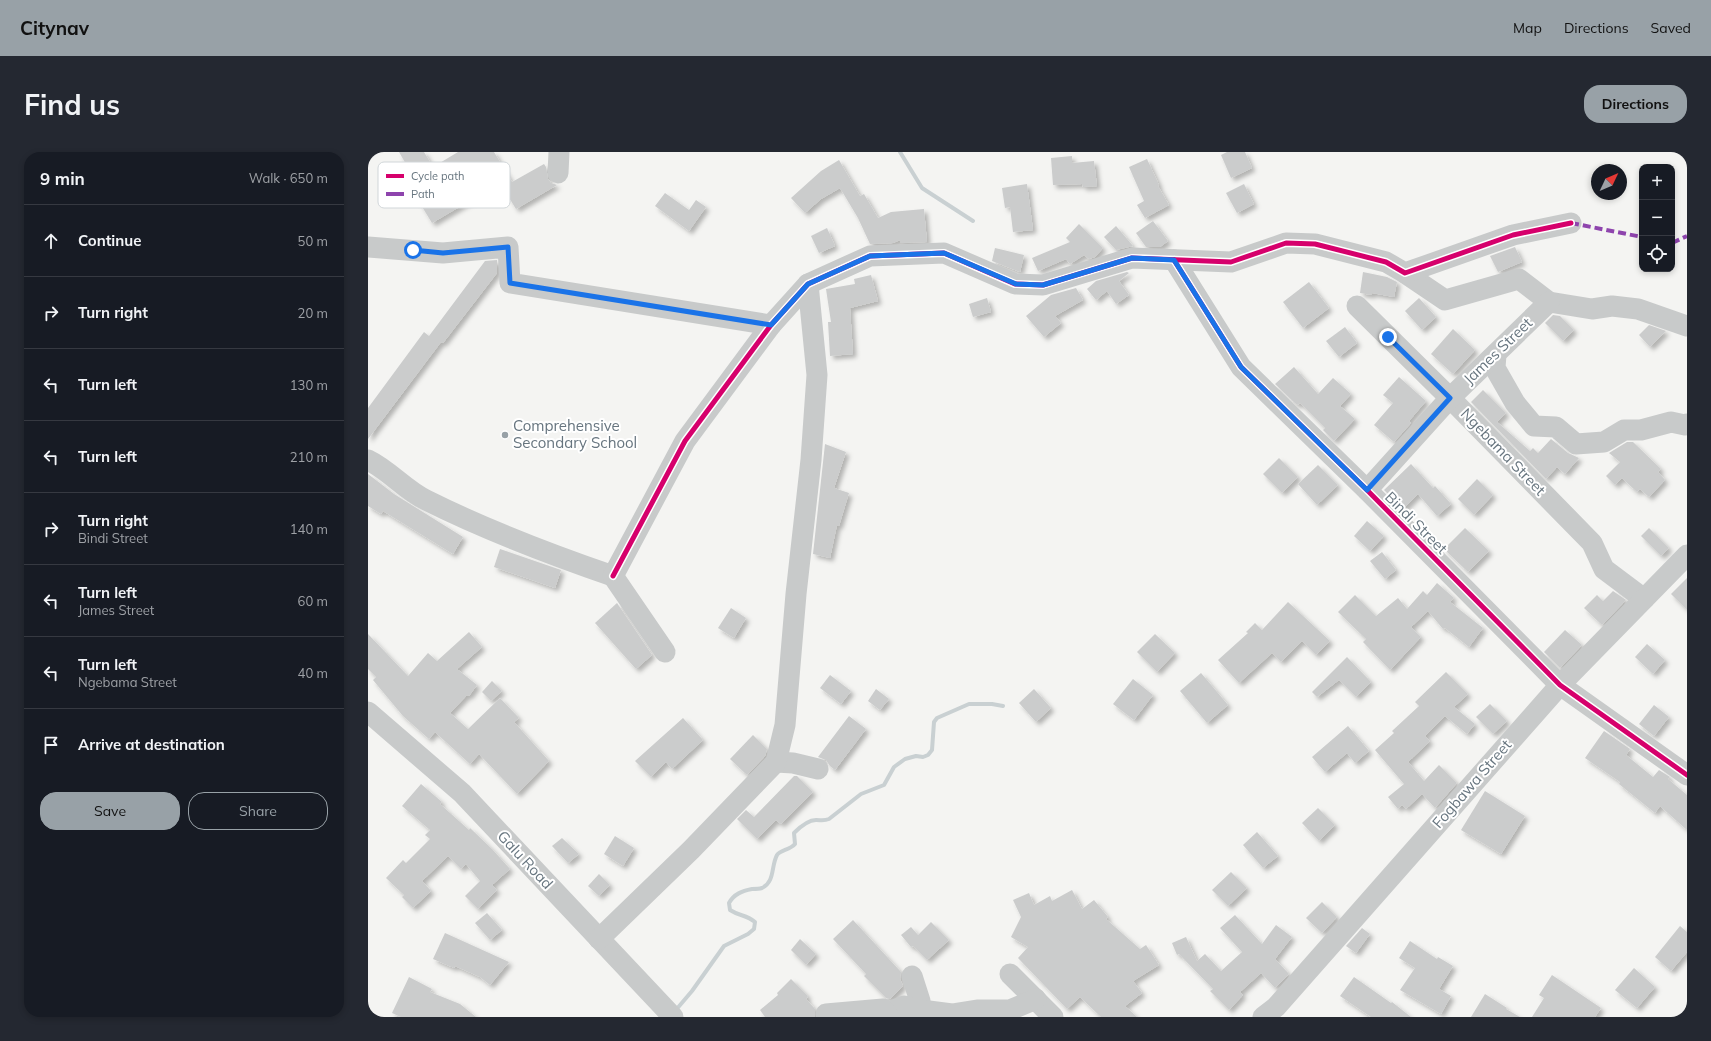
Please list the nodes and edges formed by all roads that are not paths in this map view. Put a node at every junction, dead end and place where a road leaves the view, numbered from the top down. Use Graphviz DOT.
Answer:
graph roads {
  1 [pos="559,152"];
  2 [pos="558,173"];
  3 [pos="1571,222"];
  4 [pos="368,247"];
  5 [pos="1174,260"];
  6 [pos="1405,272"];
  7 [pos="808,284"];
  8 [pos="1549,302"];
  9 [pos="1357,306"];
  10 [pos="771,325"];
  11 [pos="1687,326"];
  12 [pos="1496,354"];
  13 [pos="1450,398"];
  14 [pos="1687,424"];
  15 [pos="368,460"];
  16 [pos="1367,490"];
  17 [pos="1687,555"];
  18 [pos="613,576"];
  19 [pos="1644,599"];
  20 [pos="665,652"];
  21 [pos="1560,685"];
  22 [pos="368,712"];
  23 [pos="776,762"];
  24 [pos="818,769"];
  25 [pos="1687,775"];
  26 [pos="599,939"];
  27 [pos="1010,974"];
  28 [pos="912,976"];
  29 [pos="1036,1000"];
  30 [pos="669,1013"];
  31 [pos="826,1014"];
  32 [pos="921,1014"];
  33 [pos="887,1015"];
  34 [pos="1053,1017"];
  35 [pos="1263,1017"];
  1 -- 2 [label="street"];
  3 -- 6 [label="street"];
  4 -- 10 [label="street"];
  5 -- 6 [label="street"];
  5 -- 7 [label="street"];
  5 -- 16 [label="street, Bindi Street"];
  6 -- 8 [label="street"];
  7 -- 10 [label="street"];
  7 -- 23 [label="street"];
  8 -- 11 [label="street"];
  8 -- 12 [label="street, James Street"];
  9 -- 13 [label="street, Ngebama Street"];
  10 -- 18 [label="street"];
  12 -- 13 [label="street, James Street"];
  12 -- 14 [label="street"];
  13 -- 16 [label="street, James Street"];
  13 -- 19 [label="street, Ngebama Street"];
  15 -- 18 [label="street"];
  16 -- 21 [label="street, Bindi Street"];
  17 -- 19 [label="street, Fogbawa Street"];
  18 -- 20 [label="street"];
  19 -- 21 [label="street, Fogbawa Street"];
  21 -- 25 [label="street, Bindi Street"];
  21 -- 35 [label="street, Fogbawa Street"];
  22 -- 26 [label="street, Galu Road"];
  23 -- 24 [label="street"];
  23 -- 26 [label="street"];
  26 -- 30 [label="street, Galu Road"];
  27 -- 29 [label="street"];
  28 -- 32 [label="street"];
  29 -- 32 [label="street"];
  29 -- 34 [label="street"];
  31 -- 33 [label="street"];
  32 -- 33 [label="street"];
}
